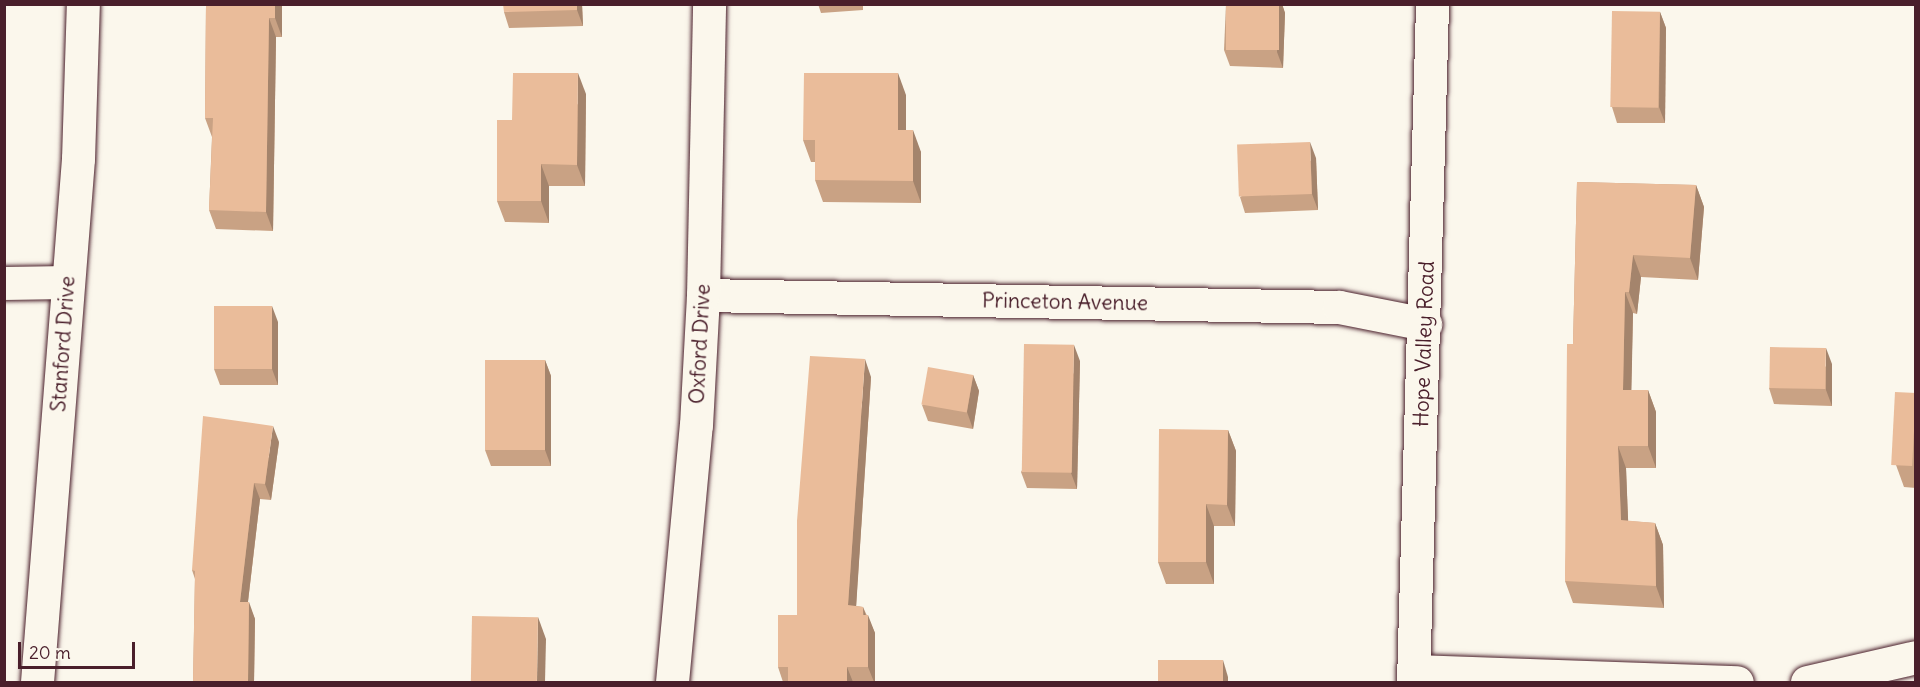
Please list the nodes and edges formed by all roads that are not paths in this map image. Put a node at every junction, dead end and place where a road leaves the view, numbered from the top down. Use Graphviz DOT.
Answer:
graph roads {
  1 [pos="83,4"];
  2 [pos="709,4"];
  3 [pos="1432,4"];
  4 [pos="68,282"];
  5 [pos="4,283"];
  6 [pos="703,295"];
  7 [pos="1425,324"];
  8 [pos="1916,657"];
  9 [pos="1414,677"];
  10 [pos="37,682"];
  11 [pos="672,682"];
  12 [pos="1737,682"];
  13 [pos="1807,682"];
  1 -- 4 [label="street, Stanford Drive"];
  2 -- 6 [label="street, Oxford Drive"];
  3 -- 7 [label="street, Hope Valley Road"];
  4 -- 5 [label="street"];
  4 -- 10 [label="street, Stanford Drive"];
  6 -- 7 [label="street, Princeton Avenue"];
  6 -- 11 [label="street, Oxford Drive"];
  7 -- 9 [label="street, Hope Valley Road"];
  8 -- 13 [label="street"];
  9 -- 12 [label="street"];
}
